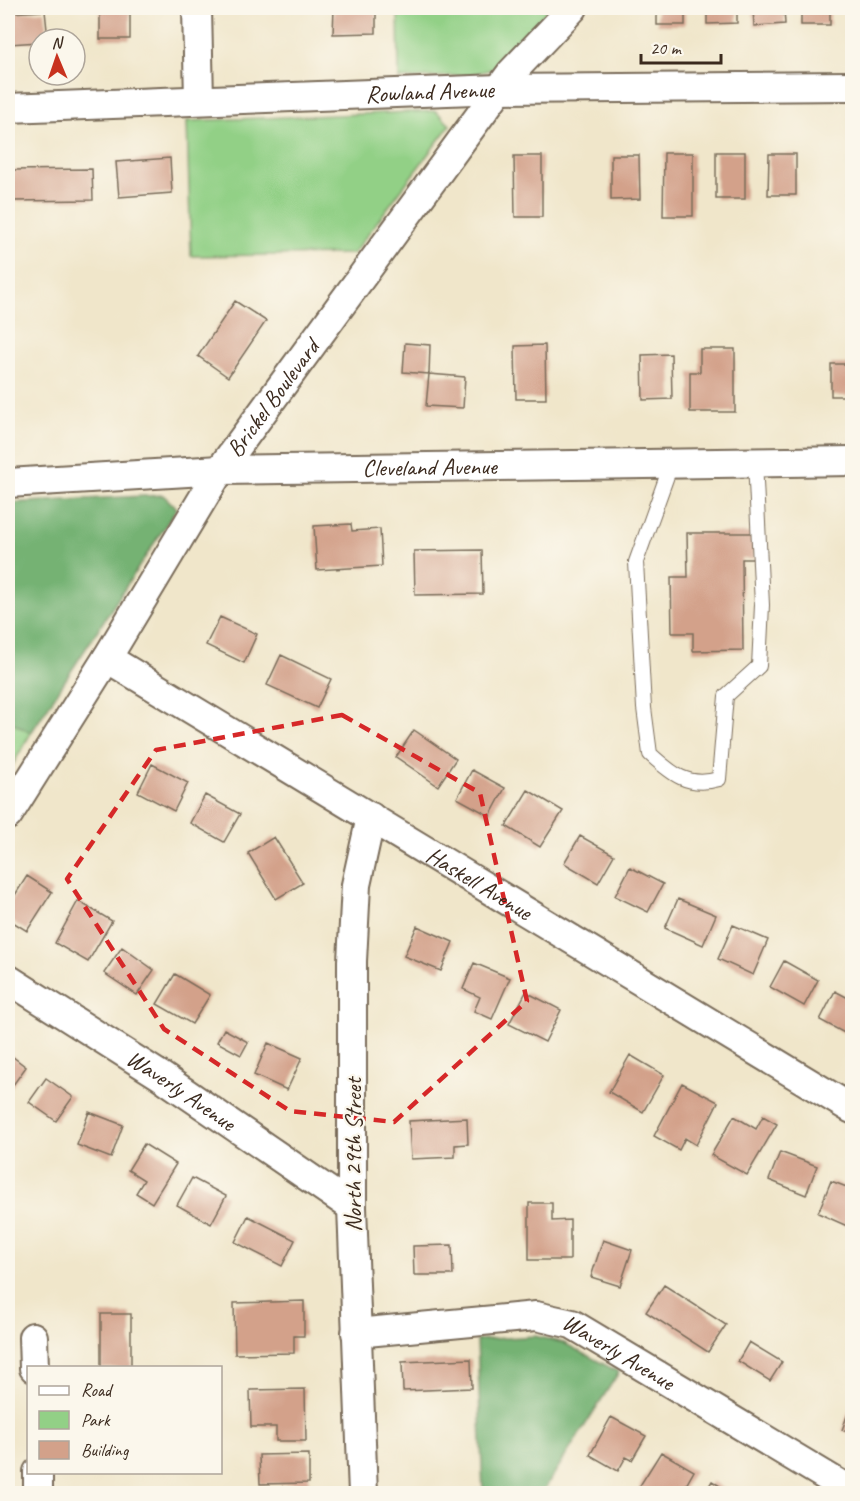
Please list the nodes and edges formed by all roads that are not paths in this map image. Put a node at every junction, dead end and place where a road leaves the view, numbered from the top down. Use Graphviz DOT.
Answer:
graph roads {
  1 [pos="197,8"];
  2 [pos="573,8"];
  3 [pos="852,86"];
  4 [pos="499,89"];
  5 [pos="199,100"];
  6 [pos="8,108"];
  7 [pos="755,461"];
  8 [pos="852,461"];
  9 [pos="668,462"];
  10 [pos="220,470"];
  11 [pos="8,483"];
  12 [pos="107,658"];
  13 [pos="8,815"];
  14 [pos="371,817"];
  15 [pos="8,979"];
  16 [pos="852,1109"];
  17 [pos="352,1207"];
  18 [pos="356,1332"];
  19 [pos="33,1337"];
  20 [pos="34,1366"];
  21 [pos="38,1474"];
  22 [pos="852,1488"];
  23 [pos="38,1494"];
  24 [pos="363,1494"];
  1 -- 5 [label="street"];
  2 -- 4 [label="street, Brickel Boulevard"];
  3 -- 4 [label="street, Rowland Avenue"];
  4 -- 5 [label="street, Rowland Avenue"];
  4 -- 10 [label="street, Brickel Boulevard"];
  5 -- 6 [label="street, Rowland Avenue"];
  7 -- 8 [label="street, Cleveland Avenue"];
  7 -- 9 [label="street, Cleveland Avenue"];
  7 -- 9 [label="lane"];
  9 -- 10 [label="street, Cleveland Avenue"];
  10 -- 11 [label="street, Cleveland Avenue"];
  10 -- 12 [label="street, Brickel Boulevard"];
  12 -- 13 [label="street, Brickel Boulevard"];
  12 -- 14 [label="street, Haskell Avenue"];
  14 -- 16 [label="street, Haskell Avenue"];
  14 -- 17 [label="street, North 29th Street"];
  15 -- 17 [label="street, Waverly Avenue"];
  17 -- 18 [label="street, North 29th Street"];
  18 -- 22 [label="street, Waverly Avenue"];
  18 -- 24 [label="street, North 29th Street"];
  19 -- 20 [label="street"];
  21 -- 23 [label="street"];
}
